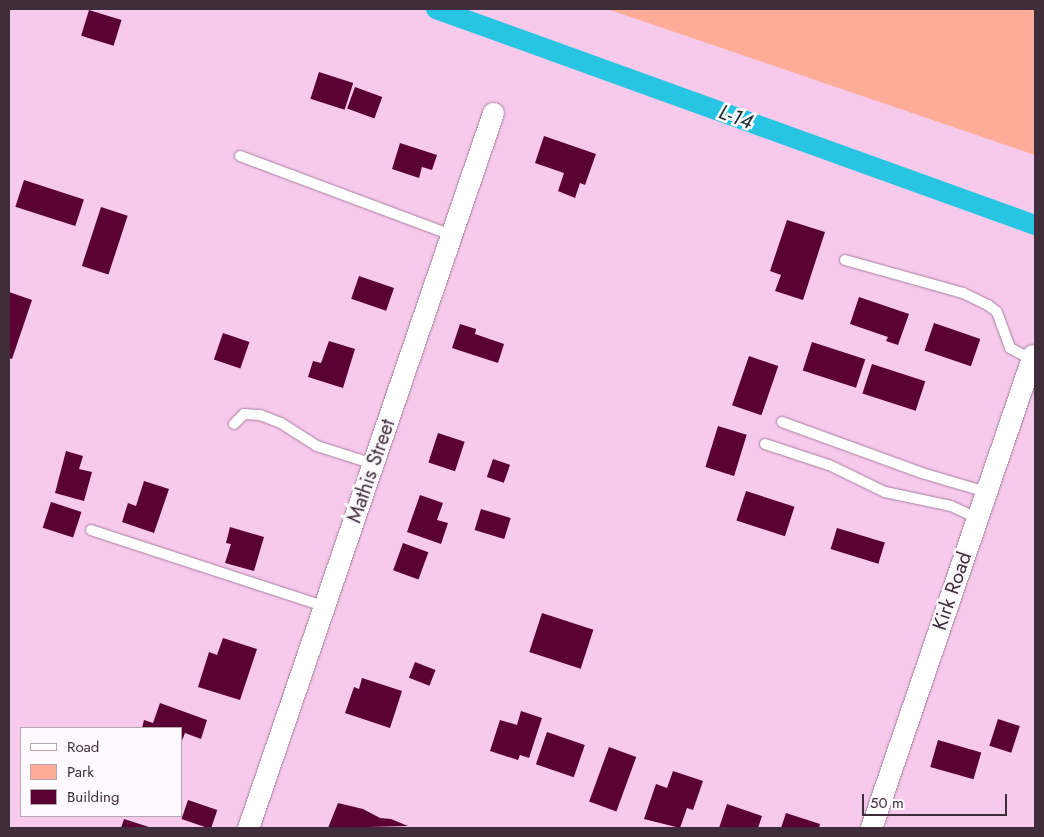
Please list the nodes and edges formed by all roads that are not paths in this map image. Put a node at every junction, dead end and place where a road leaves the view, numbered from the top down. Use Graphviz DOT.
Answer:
graph roads {
  1 [pos="493,113"];
  2 [pos="240,156"];
  3 [pos="452,235"];
  4 [pos="845,260"];
  5 [pos="1032,357"];
  6 [pos="782,422"];
  7 [pos="234,424"];
  8 [pos="765,444"];
  9 [pos="373,464"];
  10 [pos="986,492"];
  11 [pos="977,518"];
  12 [pos="91,530"];
  13 [pos="324,606"];
  14 [pos="248,828"];
  15 [pos="871,828"];
  1 -- 3 [label="street, Mathis Street"];
  2 -- 3 [label="lane"];
  3 -- 9 [label="street, Mathis Street"];
  4 -- 5 [label="lane"];
  5 -- 10 [label="street, Kirk Road"];
  6 -- 10 [label="lane"];
  7 -- 9 [label="lane"];
  8 -- 11 [label="lane"];
  9 -- 13 [label="street, Mathis Street"];
  10 -- 11 [label="street, Kirk Road"];
  11 -- 15 [label="street, Kirk Road"];
  12 -- 13 [label="lane"];
  13 -- 14 [label="street, Mathis Street"];
}
